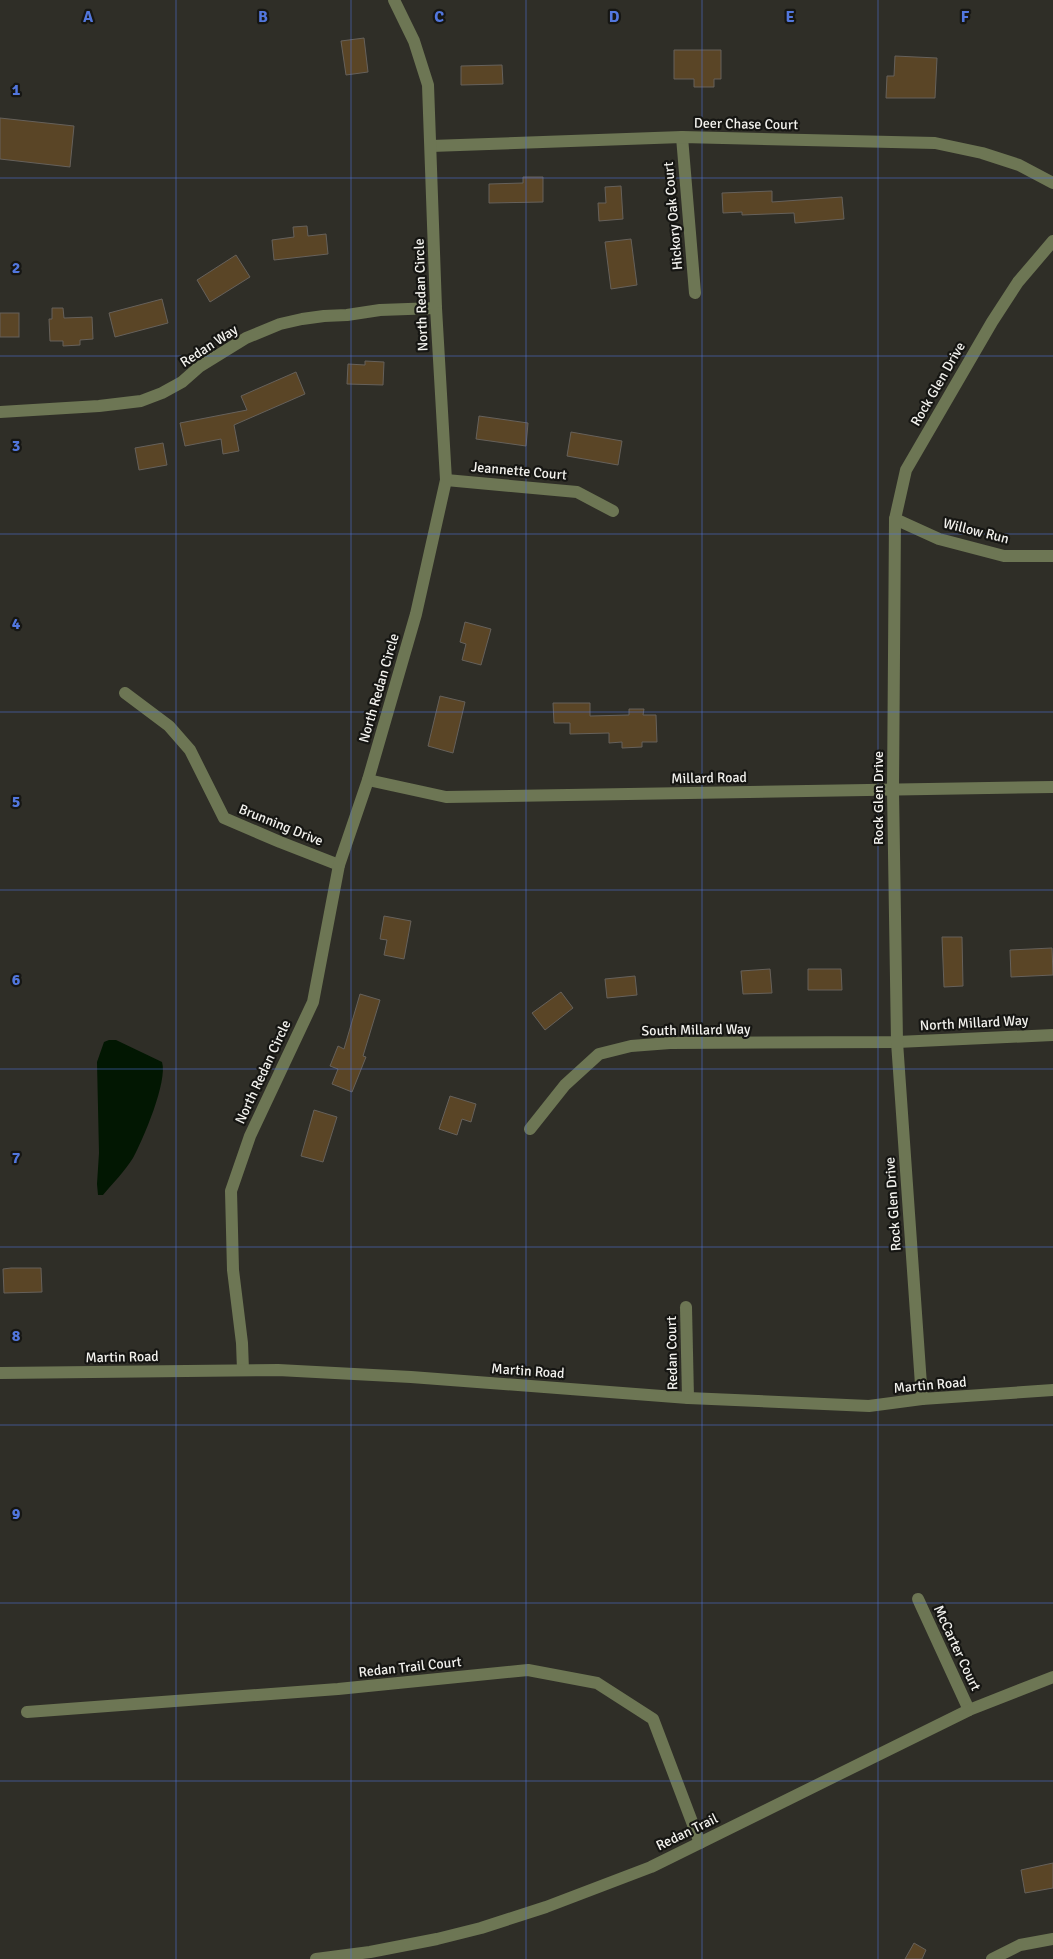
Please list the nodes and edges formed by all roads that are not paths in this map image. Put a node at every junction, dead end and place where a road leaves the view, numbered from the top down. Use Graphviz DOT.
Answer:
graph roads {
  1 [pos="394,0"];
  2 [pos="682,137"];
  3 [pos="432,146"];
  4 [pos="1053,183"];
  5 [pos="1053,241"];
  6 [pos="695,293"];
  7 [pos="436,308"];
  8 [pos="0,412"];
  9 [pos="446,480"];
  10 [pos="613,511"];
  11 [pos="895,519"];
  12 [pos="1053,556"];
  13 [pos="126,693"];
  14 [pos="368,780"];
  15 [pos="1053,787"];
  16 [pos="893,790"];
  17 [pos="339,865"];
  18 [pos="1053,1035"];
  19 [pos="897,1042"];
  20 [pos="530,1129"];
  21 [pos="686,1306"];
  22 [pos="243,1370"];
  23 [pos="0,1373"];
  24 [pos="1053,1390"];
  25 [pos="688,1398"];
  26 [pos="922,1399"];
  27 [pos="918,1599"];
  28 [pos="1053,1677"];
  29 [pos="969,1710"];
  30 [pos="27,1712"];
  31 [pos="700,1843"];
  32 [pos="1053,1939"];
  33 [pos="316,1959"];
  34 [pos="992,1959"];
  1 -- 3 [label="street, North Redan Circle"];
  2 -- 3 [label="street, Deer Chase Court"];
  2 -- 4 [label="street, Deer Chase Court"];
  2 -- 6 [label="street, Hickory Oak Court"];
  3 -- 7 [label="street, North Redan Circle"];
  5 -- 11 [label="street, Rock Glen Drive"];
  7 -- 8 [label="street, Redan Way"];
  7 -- 9 [label="street, North Redan Circle"];
  9 -- 10 [label="street, Jeannette Court"];
  9 -- 14 [label="street, North Redan Circle"];
  11 -- 12 [label="street, Willow Run"];
  11 -- 16 [label="street, Rock Glen Drive"];
  13 -- 17 [label="street, Brunning Drive"];
  14 -- 16 [label="street, Millard Road"];
  14 -- 17 [label="street, North Redan Circle"];
  15 -- 16 [label="street, Millard Road"];
  16 -- 19 [label="street, Rock Glen Drive"];
  17 -- 22 [label="street, North Redan Circle"];
  18 -- 19 [label="street, North Millard Way"];
  19 -- 20 [label="street, South Millard Way"];
  19 -- 26 [label="street, Rock Glen Drive"];
  21 -- 25 [label="street, Redan Court"];
  22 -- 23 [label="street, Martin Road"];
  22 -- 25 [label="street, Martin Road"];
  24 -- 26 [label="street, Martin Road"];
  25 -- 26 [label="street, Martin Road"];
  27 -- 29 [label="street, McCarter Court"];
  28 -- 29 [label="street, Redan Trail"];
  29 -- 31 [label="street, Redan Trail"];
  30 -- 31 [label="street, Redan Trail Court"];
  31 -- 33 [label="street, Redan Trail"];
  32 -- 34 [label="street"];
}
